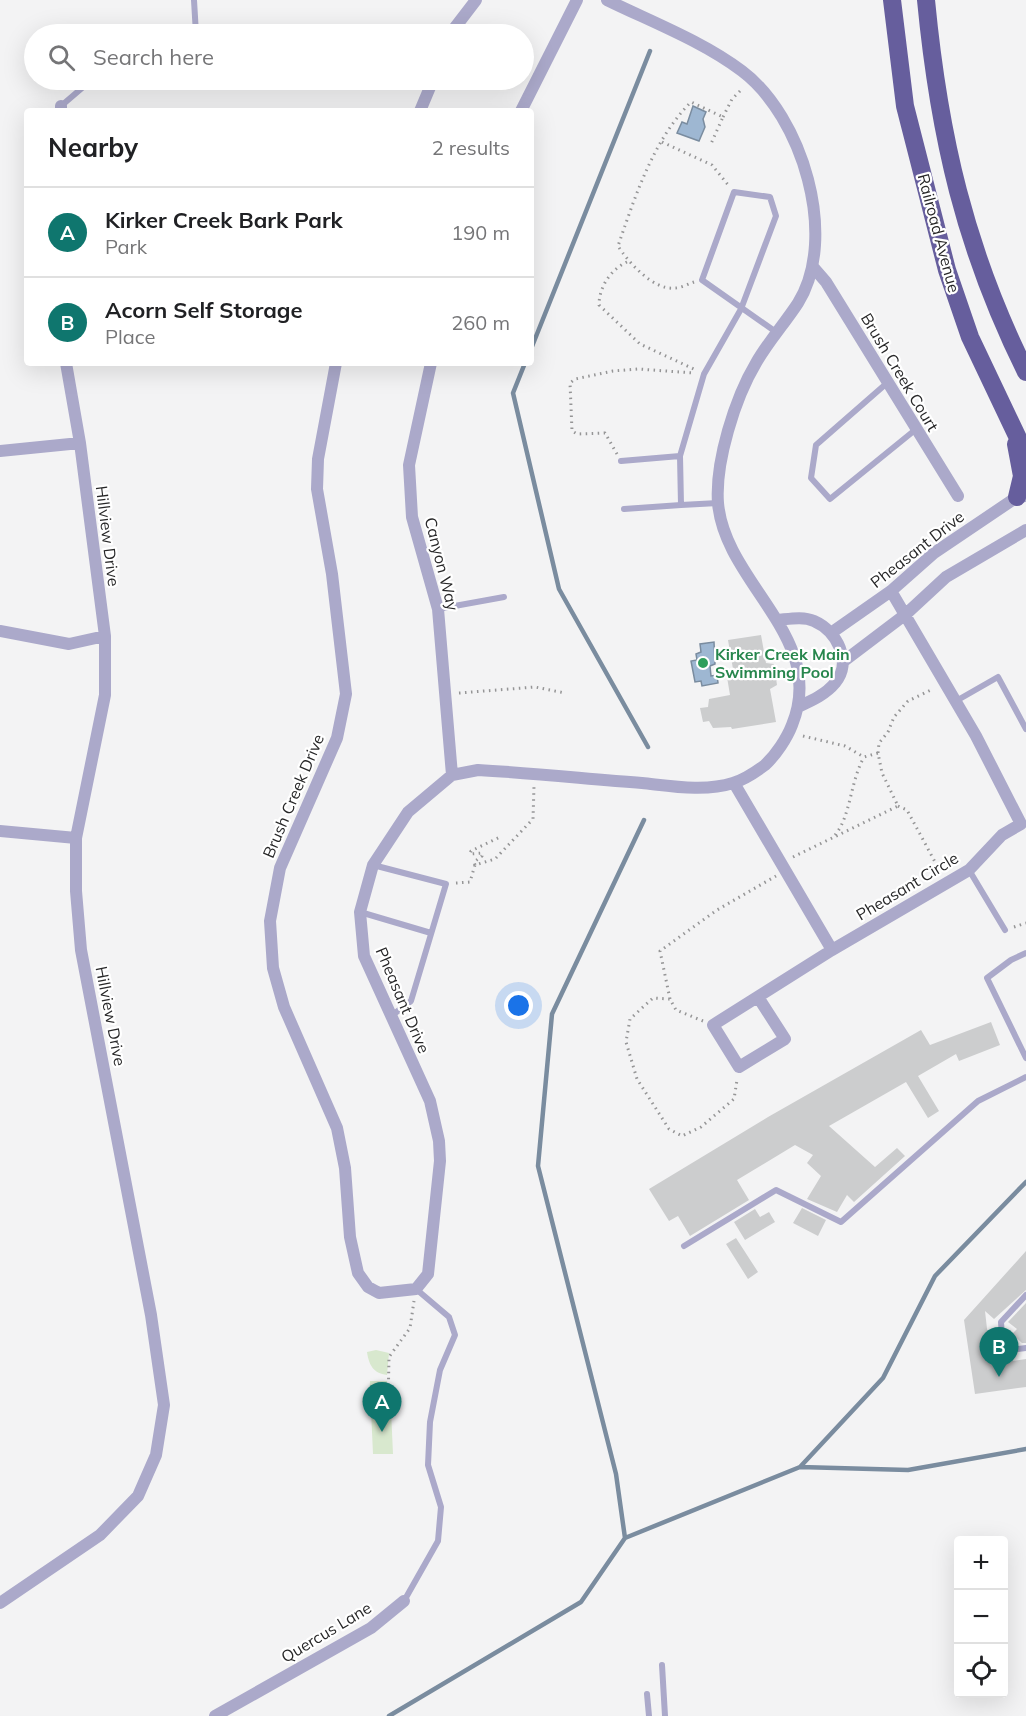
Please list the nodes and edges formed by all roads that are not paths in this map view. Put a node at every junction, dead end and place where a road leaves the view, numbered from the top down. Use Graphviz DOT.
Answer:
graph roads {
  1 [pos="194,0"];
  2 [pos="476,0"];
  3 [pos="577,0"];
  4 [pos="607,0"];
  5 [pos="892,0"];
  6 [pos="926,0"];
  7 [pos="195,24"];
  8 [pos="458,24"];
  9 [pos="534,85"];
  10 [pos="81,90"];
  11 [pos="429,90"];
  12 [pos="532,90"];
  13 [pos="62,108"];
  14 [pos="421,108"];
  15 [pos="523,108"];
  16 [pos="813,267"];
  17 [pos="741,309"];
  18 [pos="776,332"];
  19 [pos="67,366"];
  20 [pos="335,366"];
  21 [pos="430,366"];
  22 [pos="1026,372"];
  23 [pos="887,383"];
  24 [pos="1002,406"];
  25 [pos="915,430"];
  26 [pos="80,443"];
  27 [pos="0,451"];
  28 [pos="1026,455"];
  29 [pos="680,456"];
  30 [pos="621,461"];
  31 [pos="958,496"];
  32 [pos="1021,496"];
  33 [pos="718,503"];
  34 [pos="681,505"];
  35 [pos="624,509"];
  36 [pos="1026,530"];
  37 [pos="891,591"];
  38 [pos="504,597"];
  39 [pos="438,609"];
  40 [pos="906,614"];
  41 [pos="777,620"];
  42 [pos="0,631"];
  43 [pos="831,633"];
  44 [pos="105,636"];
  45 [pos="844,661"];
  46 [pos="956,701"];
  47 [pos="800,706"];
  48 [pos="1026,729"];
  49 [pos="452,775"];
  50 [pos="734,783"];
  51 [pos="1024,823"];
  52 [pos="0,831"];
  53 [pos="76,838"];
  54 [pos="373,865"];
  55 [pos="969,870"];
  56 [pos="360,912"];
  57 [pos="1005,930"];
  58 [pos="431,933"];
  59 [pos="832,950"];
  60 [pos="1026,953"];
  61 [pos="758,997"];
  62 [pos="390,1017"];
  63 [pos="1026,1058"];
  64 [pos="1026,1077"];
  65 [pos="684,1246"];
  66 [pos="416,1289"];
  67 [pos="1026,1295"];
  68 [pos="1026,1348"];
  69 [pos="404,1601"];
  70 [pos="0,1603"];
  71 [pos="662,1665"];
  72 [pos="647,1694"];
  73 [pos="215,1716"];
  74 [pos="649,1716"];
  75 [pos="665,1716"];
  1 -- 7 [label="lane"];
  2 -- 8 [label="street"];
  3 -- 9 [label="street"];
  4 -- 16 [label="street"];
  5 -- 24 [label="highway, Railroad Avenue"];
  6 -- 22 [label="highway, Railroad Avenue"];
  10 -- 13 [label="lane"];
  11 -- 14 [label="street"];
  12 -- 15 [label="street"];
  16 -- 18 [label="street"];
  16 -- 23 [label="street, Brush Creek Court"];
  17 -- 17 [label="lane"];
  17 -- 18 [label="lane"];
  17 -- 29 [label="lane"];
  18 -- 33 [label="street"];
  19 -- 26 [label="street, Hillview Drive"];
  20 -- 66 [label="street, Brush Creek Drive"];
  21 -- 39 [label="street, Canyon Way"];
  23 -- 25 [label="street, Brush Creek Court"];
  23 -- 25 [label="lane"];
  24 -- 28 [label="highway, Railroad Avenue"];
  24 -- 32 [label="highway"];
  25 -- 31 [label="street, Brush Creek Court"];
  26 -- 27 [label="street"];
  26 -- 44 [label="street, Hillview Drive"];
  29 -- 30 [label="lane"];
  29 -- 34 [label="lane"];
  32 -- 37 [label="street, Pheasant Drive"];
  33 -- 34 [label="lane"];
  33 -- 41 [label="street"];
  34 -- 35 [label="lane"];
  36 -- 40 [label="street"];
  37 -- 40 [label="street, Pheasant Circle"];
  37 -- 43 [label="street, Pheasant Drive"];
  38 -- 39 [label="lane"];
  39 -- 49 [label="street, Canyon Way"];
  40 -- 45 [label="street"];
  40 -- 46 [label="street, Pheasant Circle"];
  41 -- 43 [label="street"];
  41 -- 47 [label="street"];
  42 -- 44 [label="street"];
  43 -- 45 [label="street"];
  44 -- 53 [label="street, Hillview Drive"];
  45 -- 47 [label="street"];
  46 -- 48 [label="lane"];
  46 -- 51 [label="street, Pheasant Circle"];
  47 -- 50 [label="street"];
  49 -- 50 [label="street"];
  49 -- 54 [label="street, Pheasant Drive"];
  50 -- 59 [label="street"];
  51 -- 55 [label="street, Pheasant Circle"];
  52 -- 53 [label="street"];
  53 -- 70 [label="street, Hillview Drive"];
  54 -- 56 [label="street, Pheasant Drive"];
  54 -- 58 [label="lane"];
  55 -- 57 [label="lane"];
  55 -- 59 [label="street, Pheasant Circle"];
  56 -- 58 [label="lane"];
  56 -- 62 [label="street, Pheasant Drive"];
  58 -- 62 [label="lane"];
  59 -- 61 [label="street, Pheasant Circle"];
  60 -- 63 [label="lane"];
  61 -- 61 [label="street, Pheasant Circle"];
  62 -- 66 [label="street, Pheasant Drive"];
  64 -- 65 [label="lane"];
  66 -- 69 [label="lane, Quercus Lane"];
  67 -- 68 [label="lane"];
  69 -- 73 [label="street, Quercus Lane"];
  71 -- 75 [label="lane"];
  72 -- 74 [label="lane"];
}
